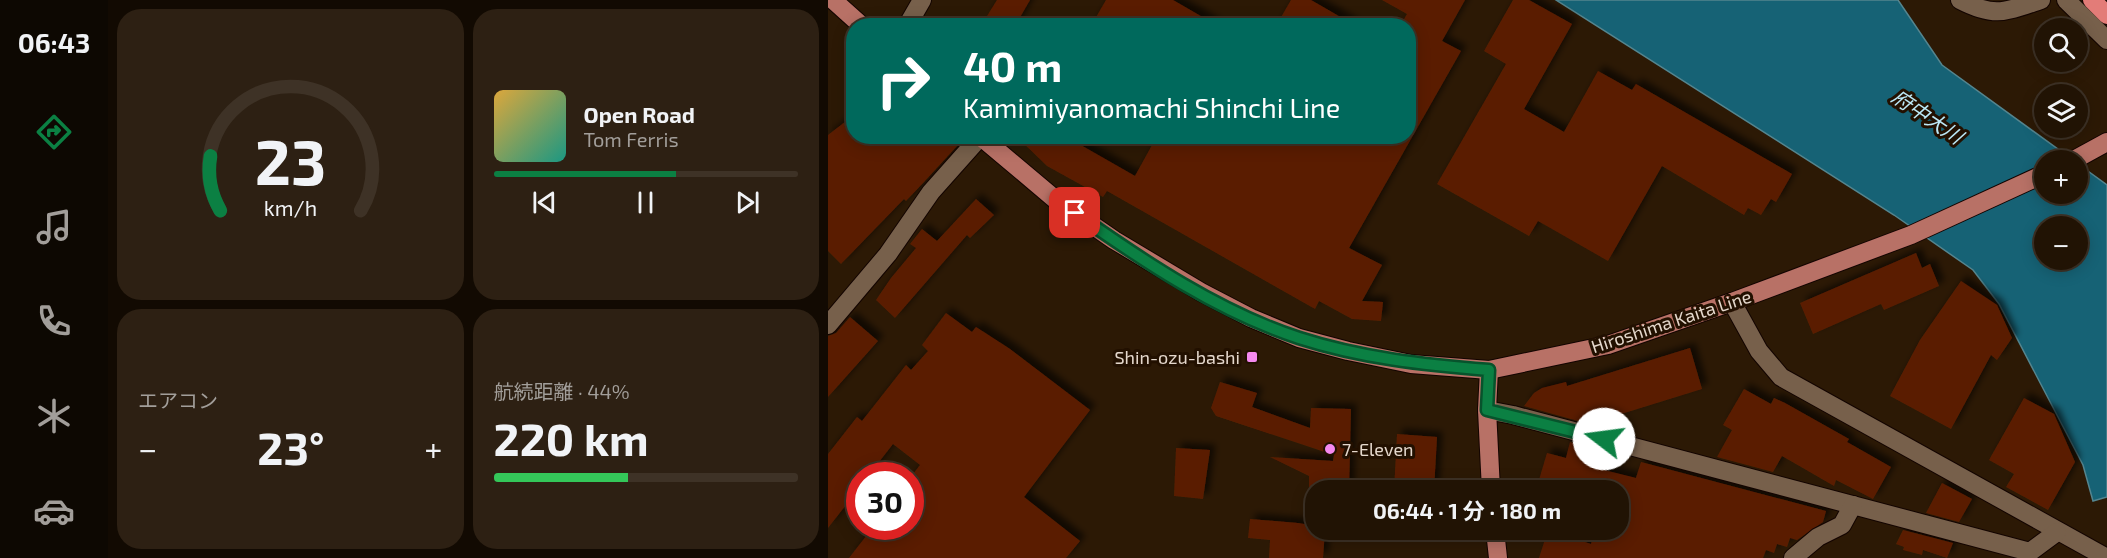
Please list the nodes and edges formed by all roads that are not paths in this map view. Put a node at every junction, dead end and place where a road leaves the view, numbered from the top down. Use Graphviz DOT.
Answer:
graph roads {
  1 [pos="833,0"];
  2 [pos="922,0"];
  3 [pos="1960,0"];
  4 [pos="2041,0"];
  5 [pos="2067,0"];
  6 [pos="2092,0"];
  7 [pos="2107,15"];
  8 [pos="853,18"];
  9 [pos="912,18"];
  10 [pos="2107,40"];
  11 [pos="2107,142"];
  12 [pos="974,144"];
  13 [pos="988,144"];
  14 [pos="2088,153"];
  15 [pos="2034,179"];
  16 [pos="1732,302"];
  17 [pos="828,325"];
  18 [pos="1489,370"];
  19 [pos="1487,410"];
  20 [pos="1490,480"];
  21 [pos="1853,505"];
  22 [pos="2057,532"];
  23 [pos="1496,540"];
  24 [pos="1498,558"];
  25 [pos="1793,558"];
  26 [pos="2107,558"];
  1 -- 8 [label="main road"];
  2 -- 9 [label="street"];
  3 -- 4 [label="street"];
  5 -- 10 [label="street"];
  6 -- 7 [label="highway"];
  11 -- 14 [label="main road"];
  12 -- 17 [label="street"];
  13 -- 18 [label="main road, Hiroshima Kaita Line"];
  15 -- 16 [label="main road, Hiroshima Kaita Line"];
  16 -- 18 [label="main road, Hiroshima Kaita Line"];
  16 -- 22 [label="street"];
  18 -- 19 [label="main road"];
  19 -- 20 [label="main road"];
  19 -- 21 [label="street"];
  21 -- 22 [label="street"];
  21 -- 25 [label="street"];
  22 -- 26 [label="street"];
  23 -- 24 [label="main road"];
}
